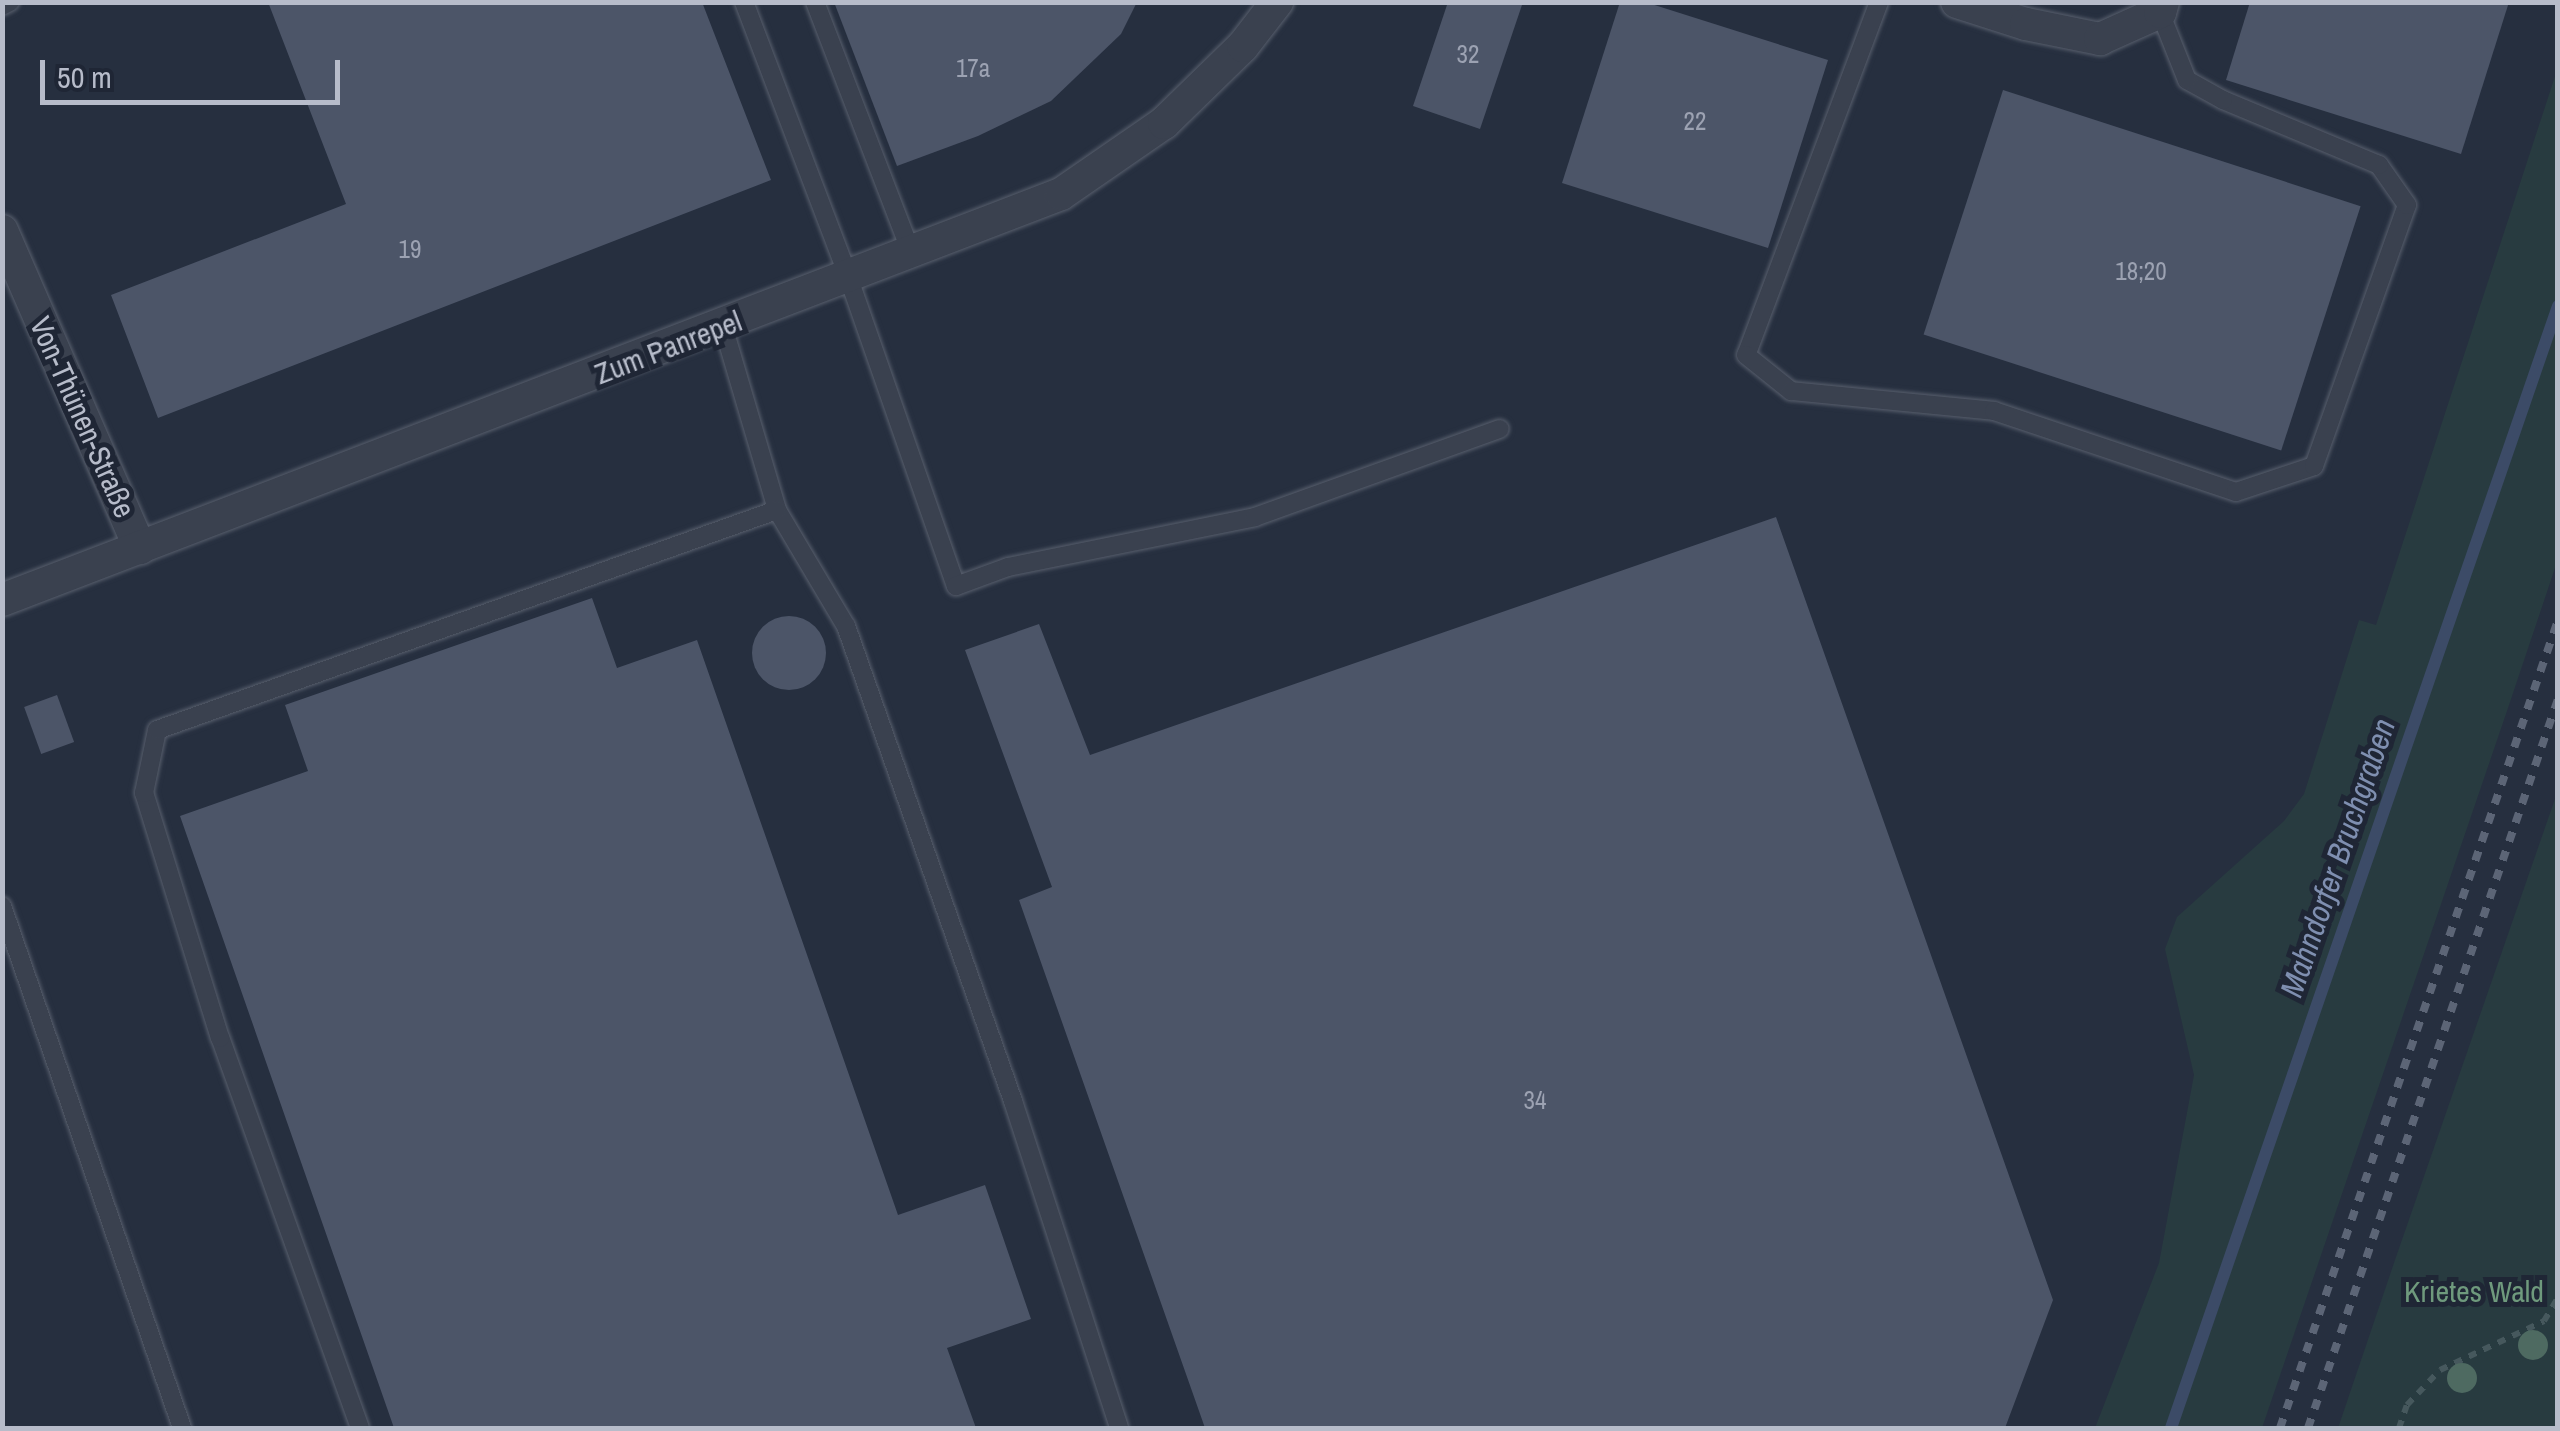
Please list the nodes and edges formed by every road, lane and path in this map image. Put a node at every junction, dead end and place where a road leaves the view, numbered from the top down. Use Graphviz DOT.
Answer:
graph roads {
  1 [pos="10,2"];
  2 [pos="744,2"];
  3 [pos="815,2"];
  4 [pos="1277,2"];
  5 [pos="1879,2"];
  6 [pos="1957,2"];
  7 [pos="2,6"];
  8 [pos="2161,7"];
  9 [pos="2,231"];
  10 [pos="912,255"];
  11 [pos="849,279"];
  12 [pos="724,326"];
  13 [pos="1500,428"];
  14 [pos="777,510"];
  15 [pos="140,548"];
  16 [pos="2,600"];
  17 [pos="2,906"];
  18 [pos="2558,1298"];
  19 [pos="182,1428"];
  20 [pos="360,1428"];
  21 [pos="1119,1428"];
  22 [pos="2399,1428"];
  1 -- 7 [label="lane"];
  2 -- 11 [label="lane"];
  3 -- 10 [label="lane"];
  4 -- 10 [label="street, Zum Panrepel"];
  5 -- 8 [label="lane"];
  6 -- 8 [label="street"];
  9 -- 15 [label="street, Von-Thünen-Straße"];
  10 -- 11 [label="street, Zum Panrepel"];
  11 -- 12 [label="street, Zum Panrepel"];
  11 -- 13 [label="lane"];
  12 -- 14 [label="lane"];
  12 -- 15 [label="street, Zum Panrepel"];
  14 -- 20 [label="lane"];
  14 -- 21 [label="lane"];
  15 -- 16 [label="street, Zum Panrepel"];
  17 -- 19 [label="lane"];
  18 -- 22 [label="path"];
}
